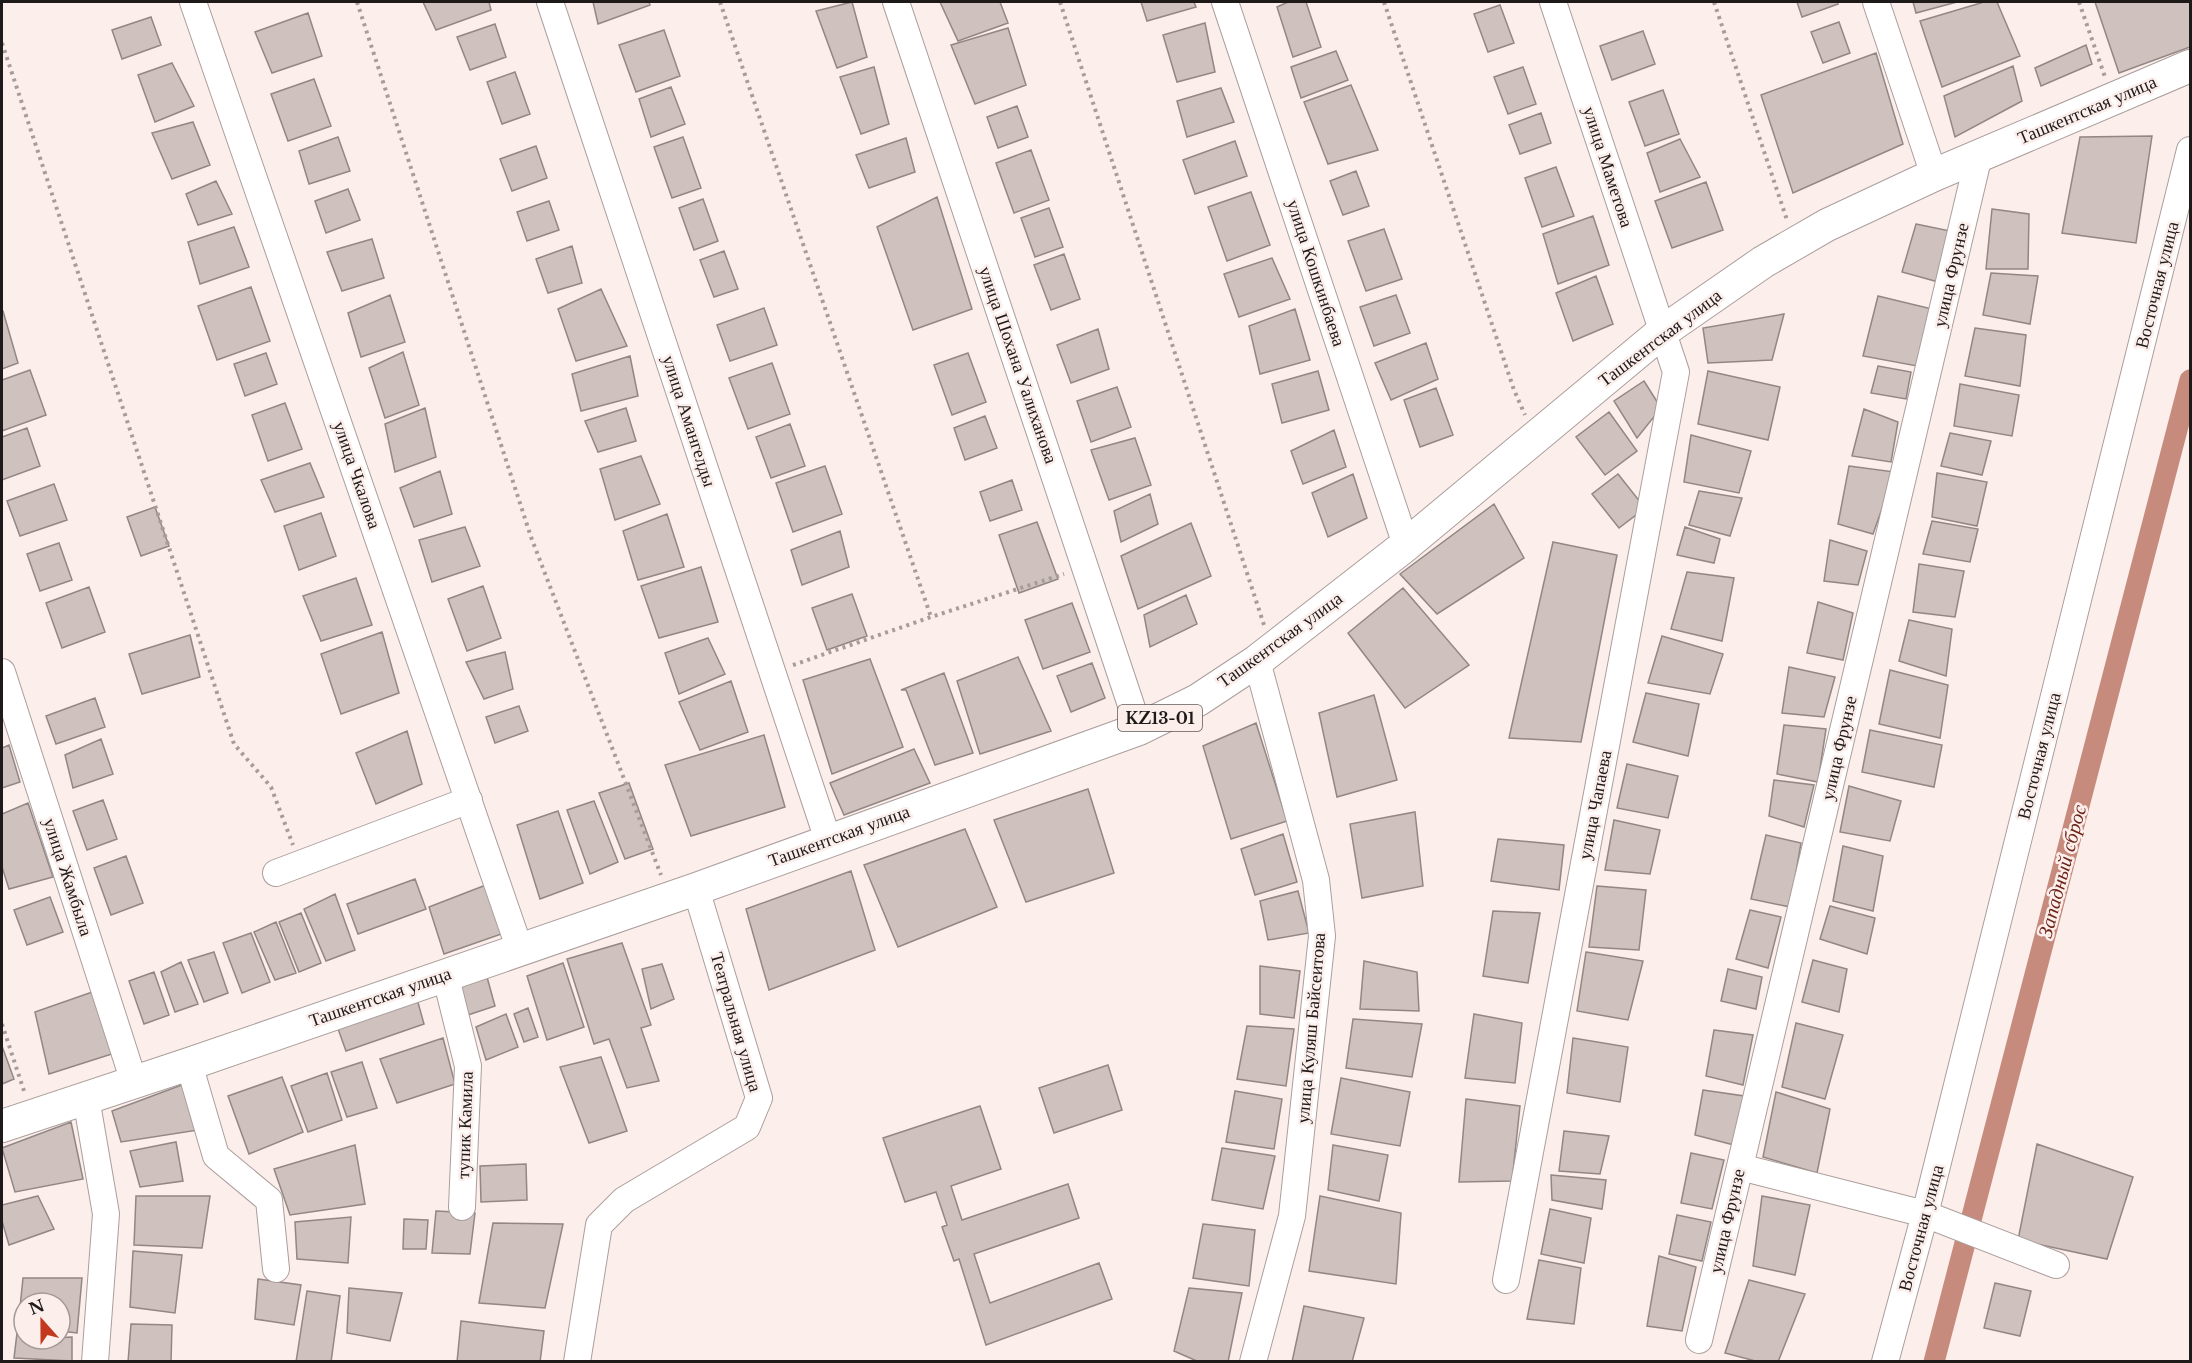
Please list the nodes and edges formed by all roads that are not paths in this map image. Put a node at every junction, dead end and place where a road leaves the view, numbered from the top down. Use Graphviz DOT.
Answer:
graph roads {
  1 [pos="193,2"];
  2 [pos="550,2"];
  3 [pos="896,2"];
  4 [pos="1225,2"];
  5 [pos="1553,2"];
  6 [pos="1876,2"];
  7 [pos="2190,66"];
  8 [pos="2190,150"];
  9 [pos="1979,155"];
  10 [pos="1934,176"];
  11 [pos="1662,332"];
  12 [pos="1406,545"];
  13 [pos="1264,655"];
  14 [pos="2,672"];
  15 [pos="1139,729"];
  16 [pos="469,800"];
  17 [pos="828,840"];
  18 [pos="276,873"];
  19 [pos="683,893"];
  20 [pos="520,950"];
  21 [pos="445,974"];
  22 [pos="189,1064"];
  23 [pos="134,1082"];
  24 [pos="87,1098"];
  25 [pos="2,1126"];
  26 [pos="1740,1167"];
  27 [pos="462,1207"];
  28 [pos="1925,1214"];
  29 [pos="2056,1265"];
  30 [pos="276,1269"];
  31 [pos="1506,1280"];
  32 [pos="1699,1340"];
  33 [pos="95,1362"];
  34 [pos="578,1362"];
  35 [pos="1253,1362"];
  36 [pos="1885,1362"];
  1 -- 16 [label="street, улица Чкалова"];
  2 -- 17 [label="street, улица Амангелды"];
  3 -- 15 [label="street, улица Шохана Уалиханова"];
  4 -- 12 [label="street, улица Кошкинбаева"];
  5 -- 11 [label="street, улица Маметова"];
  6 -- 10 [label="street"];
  7 -- 9 [label="main road, Ташкентская улица / KZ13-01"];
  8 -- 28 [label="street, Восточная улица"];
  9 -- 10 [label="main road, Ташкентская улица / KZ13-01"];
  9 -- 26 [label="street, улица Фрунзе"];
  10 -- 11 [label="main road, Ташкентская улица / KZ13-01"];
  11 -- 12 [label="main road, Ташкентская улица / KZ13-01"];
  11 -- 31 [label="street, улица Чапаева"];
  12 -- 13 [label="main road, Ташкентская улица / KZ13-01"];
  13 -- 15 [label="main road, Ташкентская улица / KZ13-01"];
  13 -- 35 [label="street, улица Куляш Байсеитова"];
  14 -- 23 [label="street, улица Жамбыла"];
  15 -- 17 [label="main road, Ташкентская улица / KZ13-01"];
  16 -- 18 [label="street"];
  16 -- 20 [label="street, улица Чкалова"];
  17 -- 19 [label="main road, Ташкентская улица / KZ13-01"];
  19 -- 20 [label="main road, Ташкентская улица / KZ13-01"];
  19 -- 34 [label="street, Театральная улица"];
  20 -- 21 [label="main road, Ташкентская улица / KZ13-01"];
  21 -- 22 [label="main road, Ташкентская улица / KZ13-01"];
  21 -- 27 [label="street, тупик Камила"];
  22 -- 23 [label="main road, Ташкентская улица / KZ13-01"];
  22 -- 30 [label="street"];
  23 -- 24 [label="main road, Ташкентская улица / KZ13-01"];
  24 -- 25 [label="main road, Ташкентская улица / KZ13-01"];
  24 -- 33 [label="street"];
  26 -- 28 [label="street"];
  26 -- 32 [label="street, улица Фрунзе"];
  28 -- 29 [label="street"];
  28 -- 36 [label="street, Восточная улица"];
}
